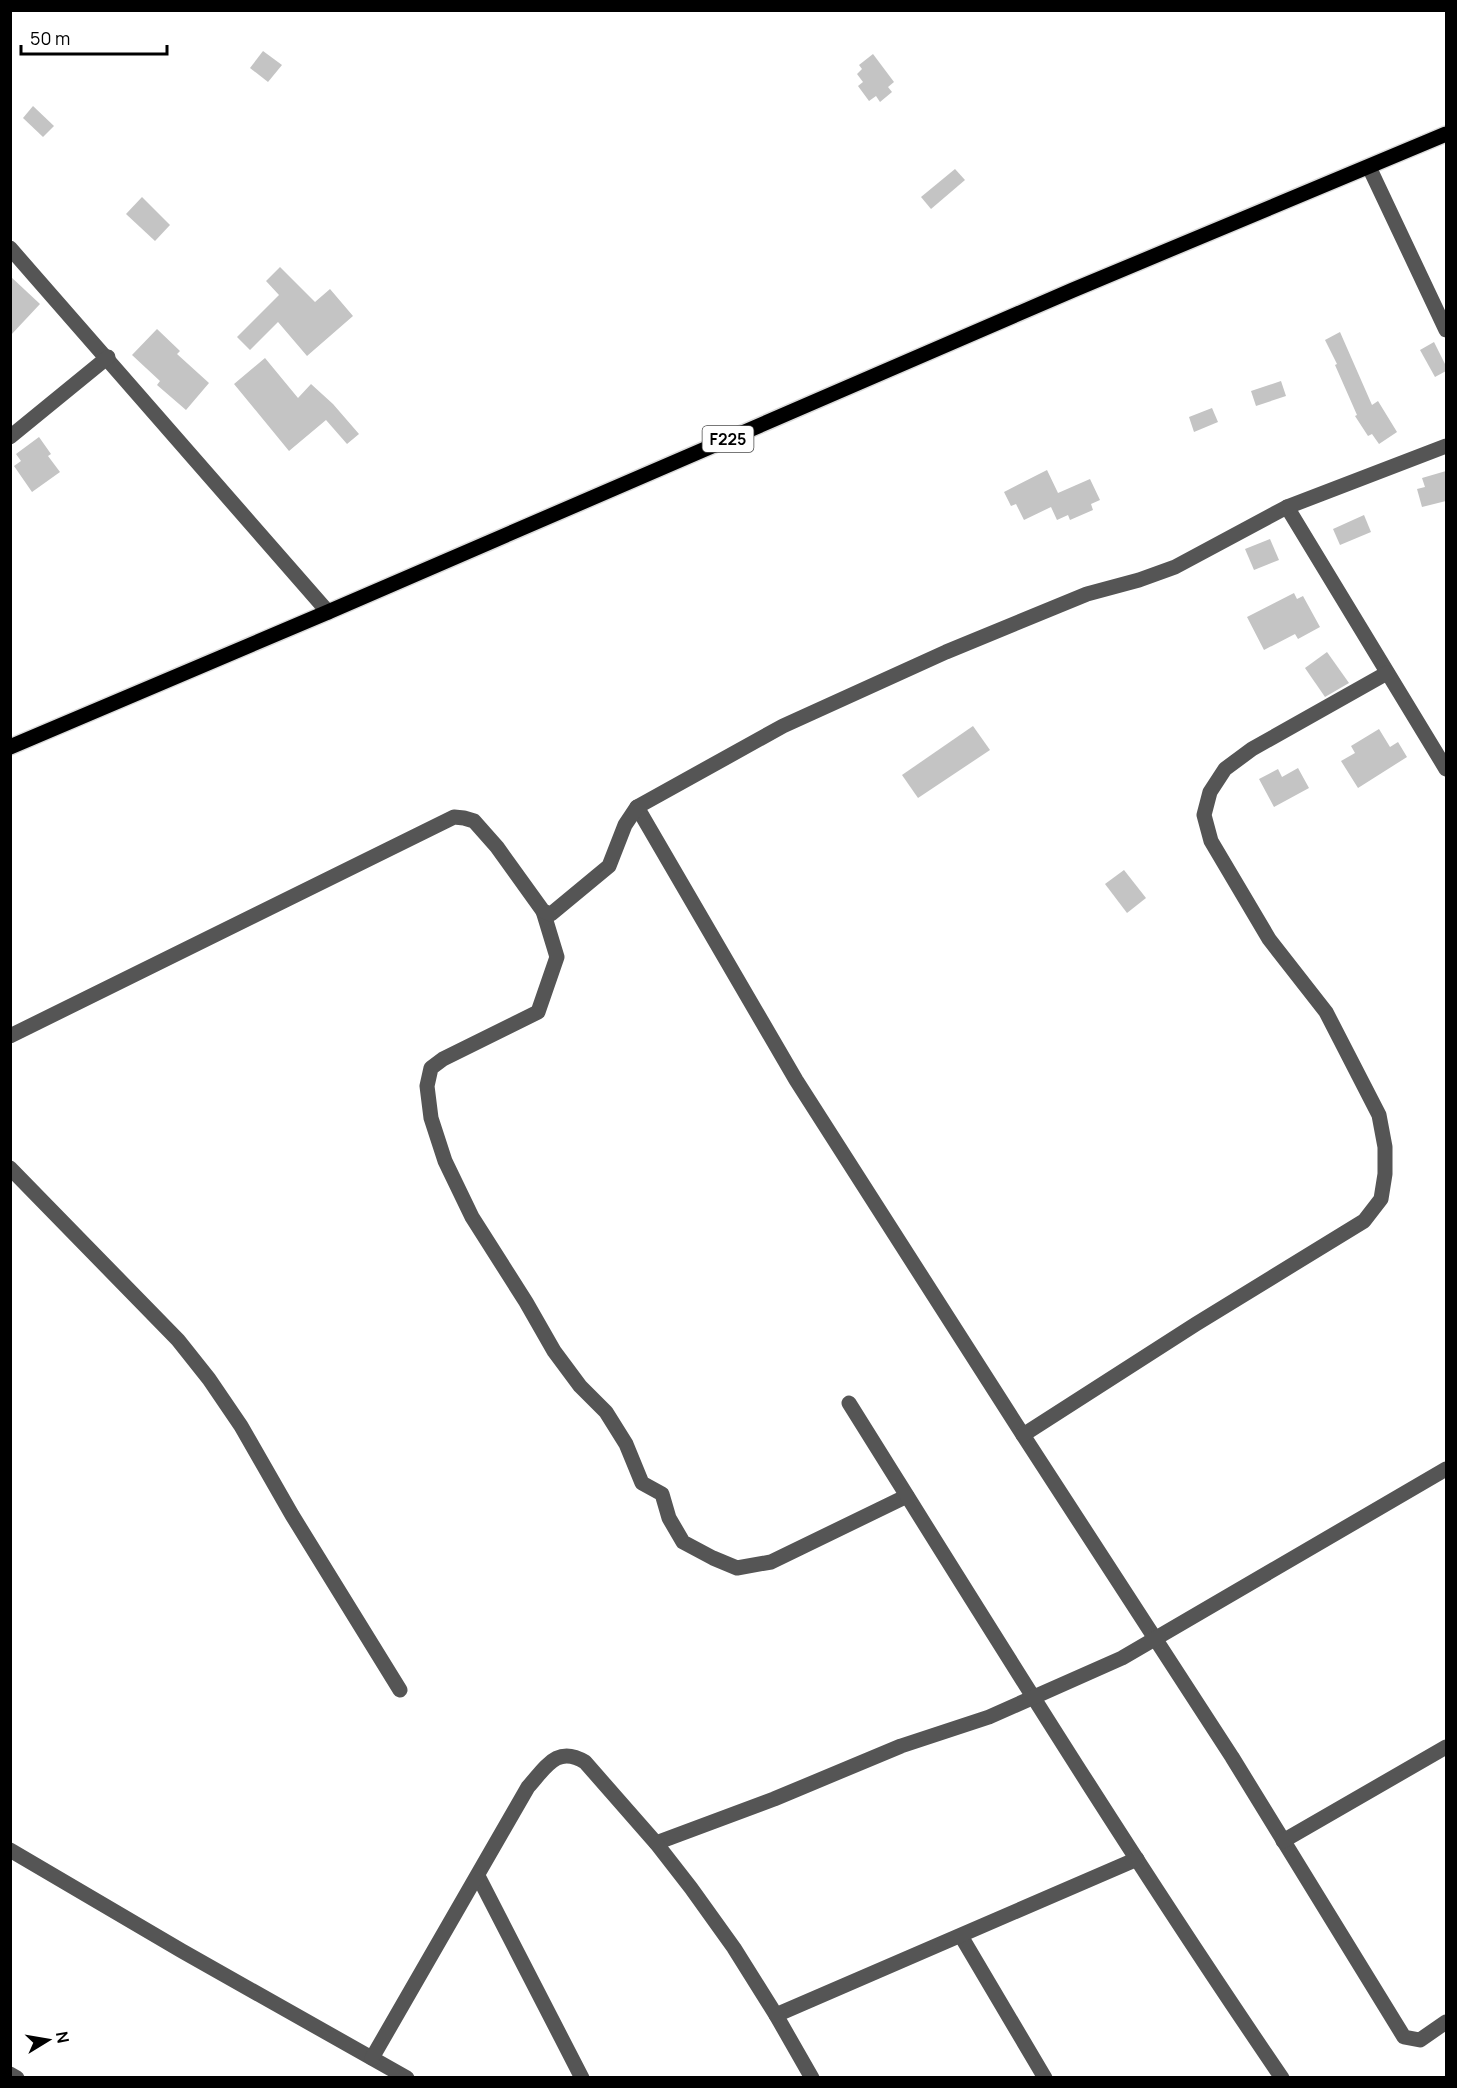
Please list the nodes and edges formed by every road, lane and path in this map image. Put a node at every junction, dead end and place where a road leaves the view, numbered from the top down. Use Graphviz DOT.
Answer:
graph roads {
  1 [pos="1446,134"];
  2 [pos="1369,167"];
  3 [pos="10,248"];
  4 [pos="1446,330"];
  5 [pos="108,357"];
  6 [pos="10,437"];
  7 [pos="1446,446"];
  8 [pos="1287,507"];
  9 [pos="328,612"];
  10 [pos="1387,673"];
  11 [pos="10,747"];
  12 [pos="1446,769"];
  13 [pos="637,807"];
  14 [pos="543,911"];
  15 [pos="10,1036"];
  16 [pos="10,1168"];
  17 [pos="849,1403"];
  18 [pos="1023,1435"];
  19 [pos="1446,1469"];
  20 [pos="907,1496"];
  21 [pos="1156,1638"];
  22 [pos="400,1690"];
  23 [pos="1033,1697"];
  24 [pos="1446,1747"];
  25 [pos="1283,1841"];
  26 [pos="656,1843"];
  27 [pos="10,1850"];
  28 [pos="1137,1859"];
  29 [pos="478,1876"];
  30 [pos="961,1936"];
  31 [pos="776,2015"];
  32 [pos="1446,2022"];
  33 [pos="372,2058"];
  34 [pos="10,2074"];
  35 [pos="17,2078"];
  36 [pos="407,2078"];
  37 [pos="582,2078"];
  38 [pos="812,2078"];
  39 [pos="1045,2078"];
  40 [pos="1282,2078"];
  1 -- 2 [label="main road, F225"];
  2 -- 4 [label="street"];
  2 -- 9 [label="main road, F225"];
  3 -- 5 [label="street"];
  5 -- 6 [label="street"];
  5 -- 9 [label="street"];
  7 -- 8 [label="street"];
  8 -- 10 [label="street"];
  8 -- 13 [label="street"];
  9 -- 11 [label="main road, F225"];
  10 -- 12 [label="street"];
  10 -- 18 [label="street"];
  13 -- 14 [label="street"];
  13 -- 18 [label="street"];
  14 -- 15 [label="street"];
  14 -- 20 [label="street"];
  16 -- 22 [label="street"];
  17 -- 20 [label="street"];
  18 -- 21 [label="street"];
  19 -- 21 [label="street"];
  20 -- 23 [label="street"];
  21 -- 23 [label="street"];
  21 -- 25 [label="street"];
  23 -- 26 [label="street"];
  23 -- 28 [label="street"];
  24 -- 25 [label="street"];
  25 -- 32 [label="street"];
  26 -- 29 [label="street"];
  26 -- 31 [label="street"];
  27 -- 33 [label="street"];
  28 -- 30 [label="street"];
  28 -- 40 [label="street"];
  29 -- 33 [label="street"];
  29 -- 37 [label="street"];
  30 -- 31 [label="street"];
  30 -- 39 [label="street"];
  31 -- 38 [label="street"];
  33 -- 36 [label="street"];
  34 -- 35 [label="street"];
}
